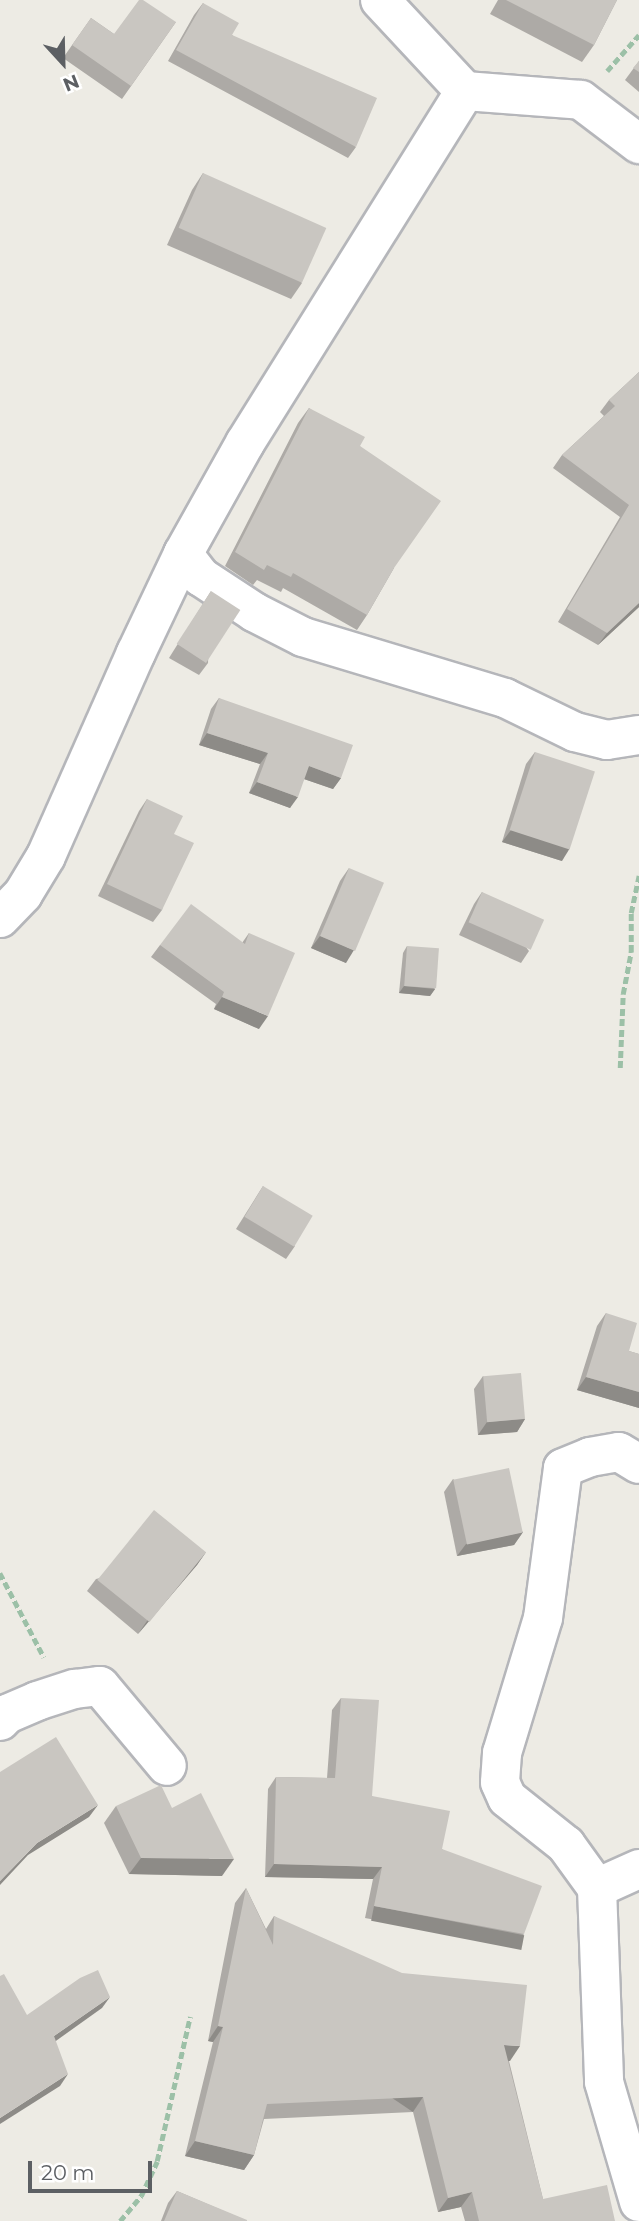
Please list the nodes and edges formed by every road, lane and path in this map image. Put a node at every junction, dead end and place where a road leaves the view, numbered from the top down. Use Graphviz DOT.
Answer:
graph roads {
  1 [pos="380,0"];
  2 [pos="465,91"];
  3 [pos="639,144"];
  4 [pos="183,554"];
  5 [pos="639,735"];
  6 [pos="639,876"];
  7 [pos="0,918"];
  8 [pos="620,1068"];
  9 [pos="639,1464"];
  10 [pos="0,1573"];
  11 [pos="75,1689"];
  12 [pos="0,1721"];
  13 [pos="167,1766"];
  14 [pos="639,1869"];
  15 [pos="597,1888"];
  16 [pos="190,2017"];
  17 [pos="639,2202"];
  18 [pos="120,2221"];
  1 -- 2 [label="street"];
  2 -- 3 [label="street"];
  2 -- 4 [label="street"];
  4 -- 5 [label="street"];
  4 -- 7 [label="street"];
  6 -- 8 [label="path"];
  9 -- 15 [label="street"];
  10 -- 11 [label="path"];
  11 -- 12 [label="street"];
  11 -- 13 [label="street"];
  14 -- 15 [label="street"];
  15 -- 17 [label="street"];
  16 -- 18 [label="path"];
}
